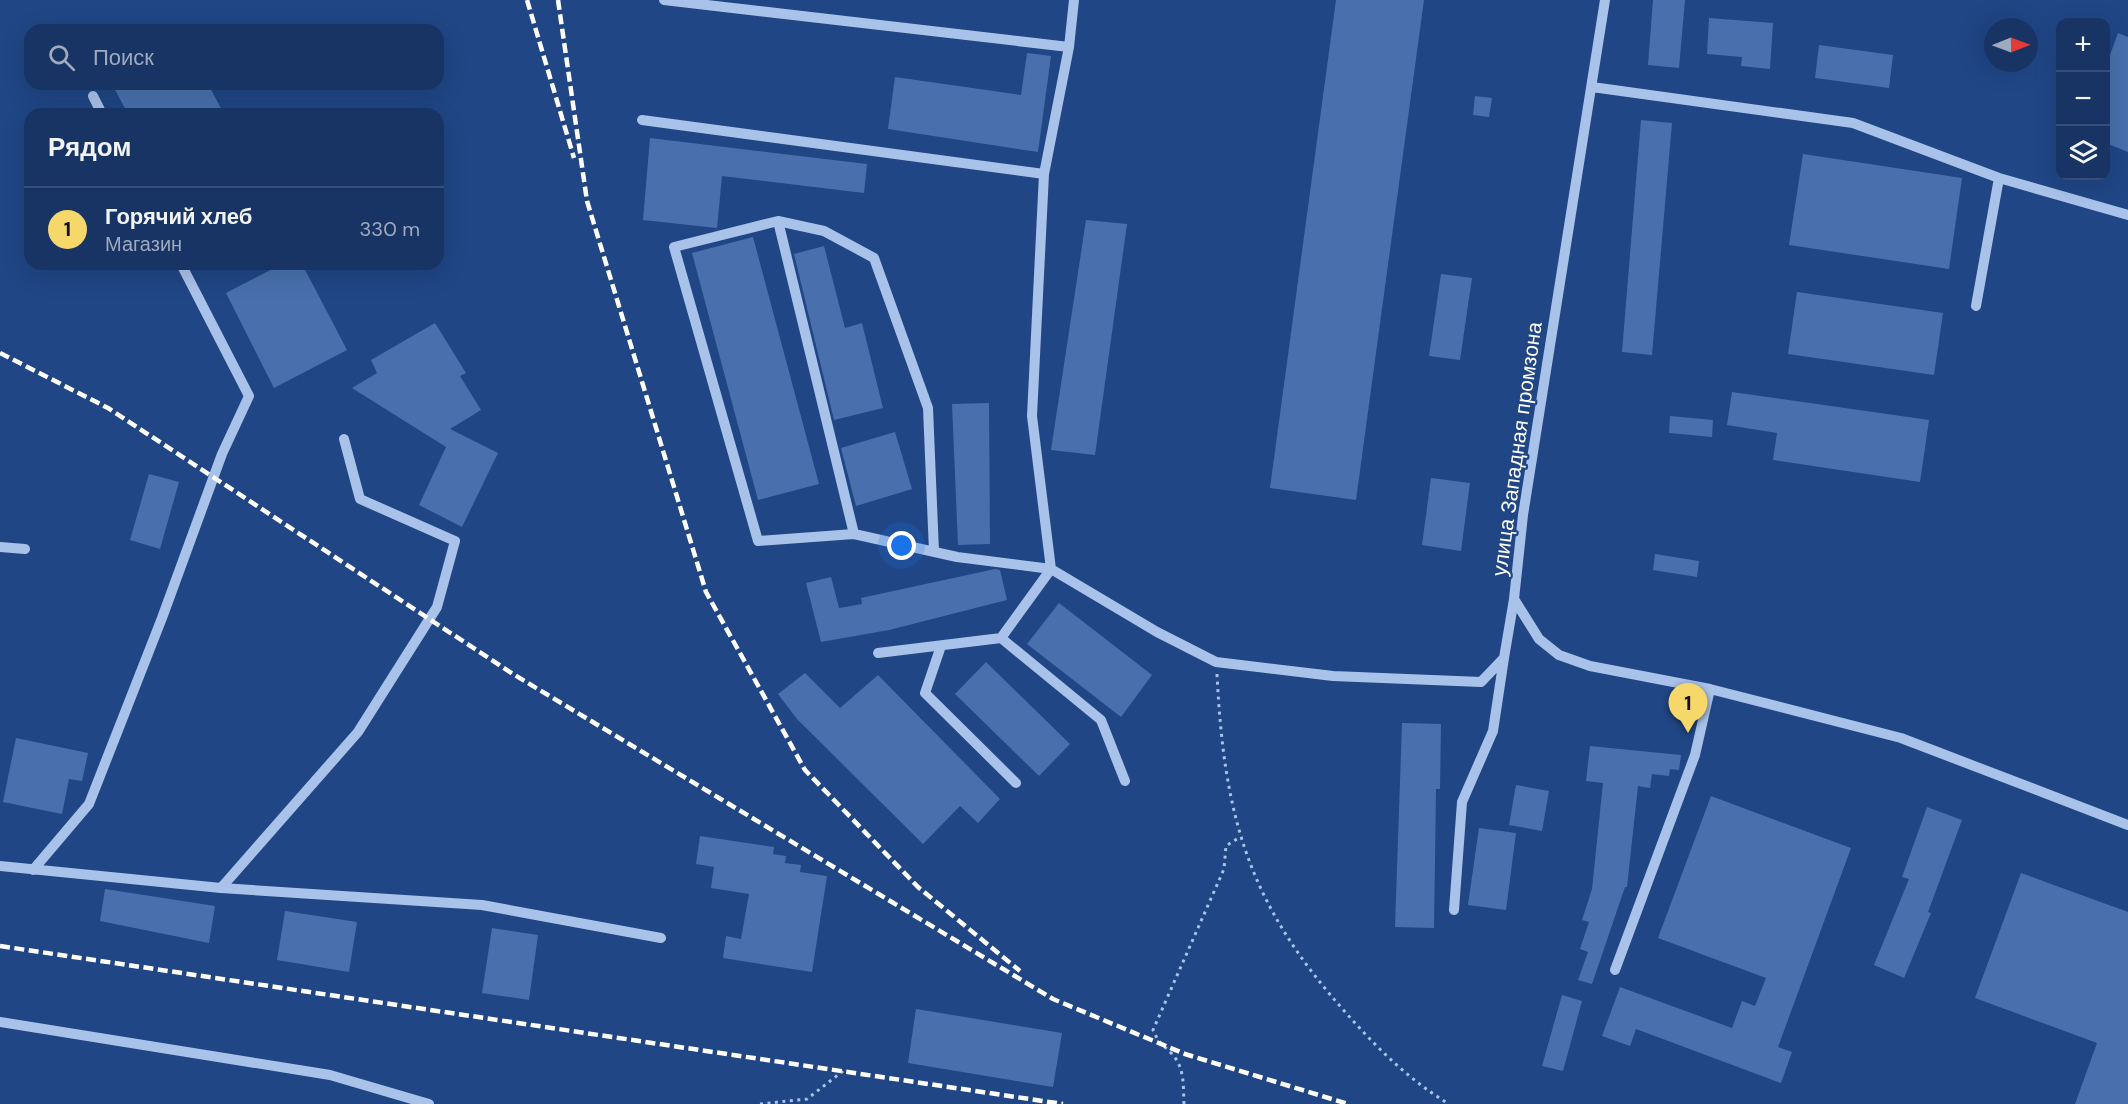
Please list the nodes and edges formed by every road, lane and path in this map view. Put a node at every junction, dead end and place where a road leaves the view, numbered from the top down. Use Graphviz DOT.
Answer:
graph roads {
  1 [pos="664,0"];
  2 [pos="1074,0"];
  3 [pos="1605,0"];
  4 [pos="1069,47"];
  5 [pos="1592,87"];
  6 [pos="93,96"];
  7 [pos="99,108"];
  8 [pos="642,120"];
  9 [pos="1044,174"];
  10 [pos="1999,178"];
  11 [pos="2128,215"];
  12 [pos="778,220"];
  13 [pos="184,270"];
  14 [pos="1976,306"];
  15 [pos="345,439"];
  16 [pos="854,534"];
  17 [pos="0,548"];
  18 [pos="26,549"];
  19 [pos="934,552"];
  20 [pos="1051,569"];
  21 [pos="1515,599"];
  22 [pos="1001,639"];
  23 [pos="941,646"];
  24 [pos="878,653"];
  25 [pos="1504,658"];
  26 [pos="1216,662"];
  27 [pos="1710,688"];
  28 [pos="1125,781"];
  29 [pos="1016,783"];
  30 [pos="2128,825"];
  31 [pos="1240,837"];
  32 [pos="0,867"];
  33 [pos="33,870"];
  34 [pos="221,888"];
  35 [pos="1454,909"];
  36 [pos="661,938"];
  37 [pos="1615,970"];
  38 [pos="0,1023"];
  39 [pos="843,1071"];
  40 [pos="429,1104"];
  41 [pos="760,1104"];
  42 [pos="1184,1104"];
  43 [pos="1449,1104"];
  1 -- 4 [label="street"];
  2 -- 4 [label="street"];
  3 -- 5 [label="street, улица Западная промзона"];
  4 -- 9 [label="street"];
  5 -- 10 [label="street"];
  5 -- 21 [label="street, улица Западная промзона"];
  6 -- 7 [label="street"];
  8 -- 9 [label="street"];
  9 -- 20 [label="street"];
  10 -- 11 [label="street"];
  10 -- 14 [label="street"];
  12 -- 16 [label="street"];
  12 -- 16 [label="street"];
  12 -- 19 [label="street"];
  13 -- 33 [label="street"];
  15 -- 34 [label="street"];
  16 -- 19 [label="street"];
  17 -- 18 [label="street"];
  19 -- 20 [label="street"];
  20 -- 22 [label="street"];
  20 -- 26 [label="street"];
  21 -- 25 [label="street"];
  21 -- 27 [label="street, улица Западная промзона"];
  22 -- 23 [label="street"];
  22 -- 28 [label="street"];
  23 -- 24 [label="street"];
  23 -- 29 [label="street"];
  25 -- 26 [label="street"];
  25 -- 35 [label="street"];
  26 -- 31 [label="path"];
  27 -- 30 [label="street, улица Западная промзона"];
  27 -- 37 [label="street"];
  31 -- 42 [label="path"];
  31 -- 43 [label="path"];
  32 -- 33 [label="street"];
  33 -- 34 [label="street"];
  34 -- 36 [label="street"];
  38 -- 40 [label="street"];
  39 -- 41 [label="path"];
}
